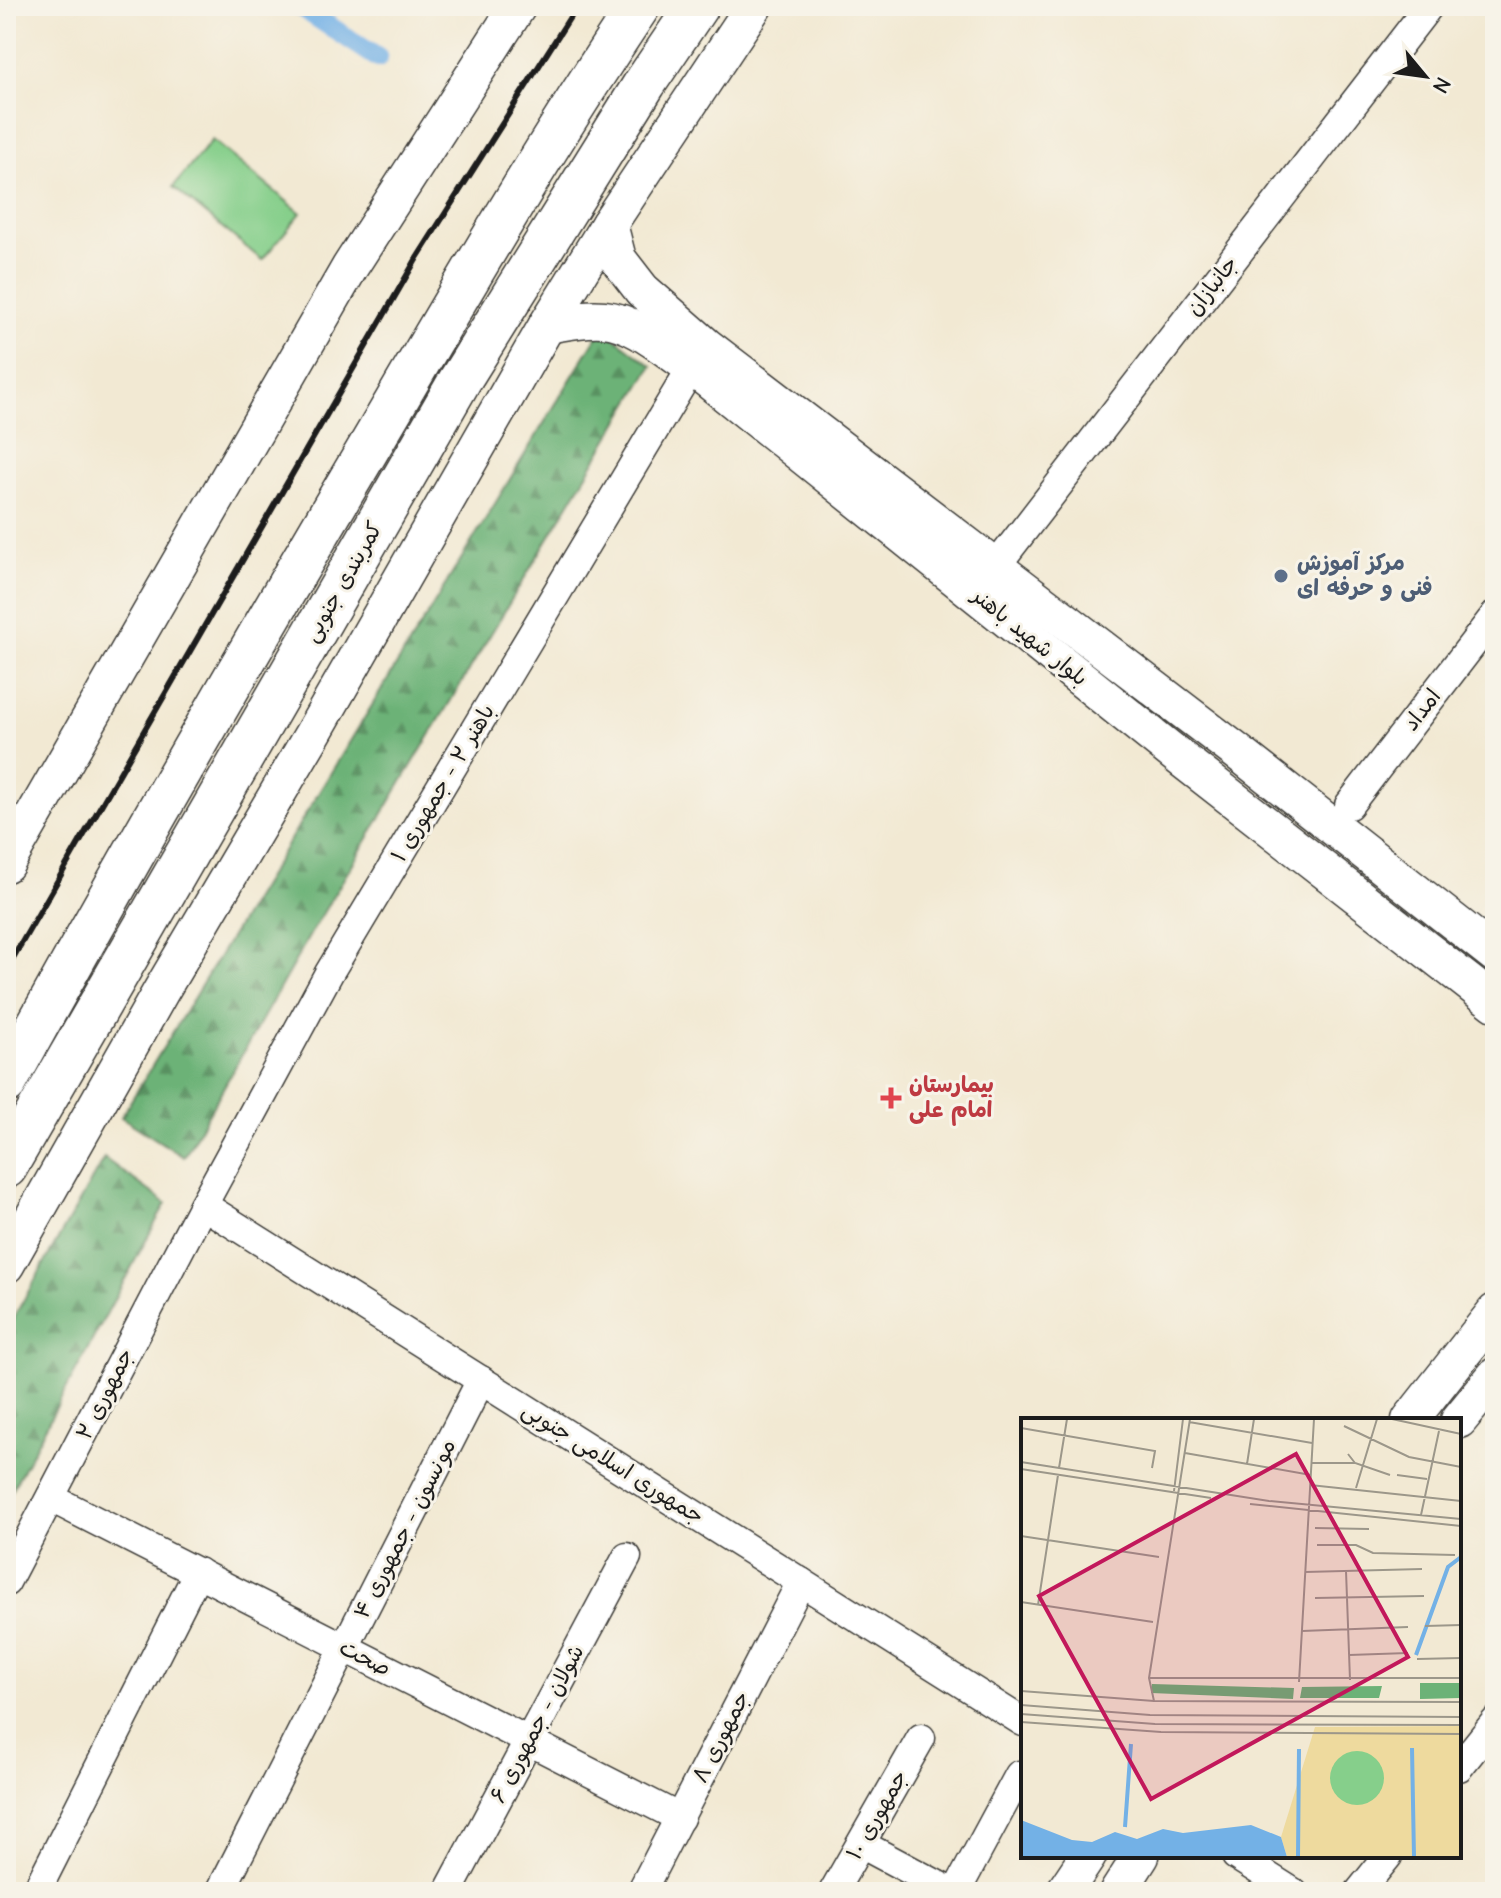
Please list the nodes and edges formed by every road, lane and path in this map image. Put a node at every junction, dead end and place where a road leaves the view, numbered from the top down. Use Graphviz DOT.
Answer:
graph roads {
  1 [pos="518,6"];
  2 [pos="639,6"];
  3 [pos="697,6"];
  4 [pos="754,6"];
  5 [pos="1429,6"];
  6 [pos="609,224"];
  7 [pos="547,325"];
  8 [pos="699,357"];
  9 [pos="996,566"];
  10 [pos="1495,615"];
  11 [pos="1349,805"];
  12 [pos="6,864"];
  13 [pos="1495,954"];
  14 [pos="1495,1003"];
  15 [pos="6,1082"];
  16 [pos="6,1167"];
  17 [pos="203,1205"];
  18 [pos="6,1265"];
  19 [pos="1495,1312"];
  20 [pos="1495,1376"];
  21 [pos="481,1380"];
  22 [pos="1412,1418"];
  23 [pos="1461,1418"];
  24 [pos="51,1498"];
  25 [pos="627,1557"];
  26 [pos="198,1572"];
  27 [pos="6,1582"];
  28 [pos="801,1582"];
  29 [pos="345,1648"];
  30 [pos="1021,1721"];
  31 [pos="1495,1722"];
  32 [pos="921,1738"];
  33 [pos="528,1741"];
  34 [pos="1461,1764"];
  35 [pos="1019,1775"];
  36 [pos="680,1818"];
  37 [pos="861,1844"];
  38 [pos="1087,1858"];
  39 [pos="1140,1858"];
  40 [pos="1239,1858"];
  41 [pos="1386,1858"];
  42 [pos="1285,1890"];
  43 [pos="36,1892"];
  44 [pos="220,1892"];
  45 [pos="448,1892"];
  46 [pos="641,1892"];
  47 [pos="833,1892"];
  48 [pos="954,1892"];
  49 [pos="1064,1892"];
  50 [pos="1118,1892"];
  51 [pos="1359,1892"];
  1 -- 12 [label="main road"];
  2 -- 15 [label="highway, کمربندی جنوبی"];
  3 -- 16 [label="highway, کمربندی جنوبی"];
  4 -- 6 [label="main road"];
  5 -- 9 [label="street, جانبازان"];
  6 -- 7 [label="main road"];
  6 -- 8 [label="main road, بلوار شهید باهنر"];
  7 -- 8 [label="main road, بلوار شهید باهنر"];
  7 -- 18 [label="main road"];
  8 -- 9 [label="main road, بلوار شهید باهنر"];
  8 -- 14 [label="main road, بلوار شهید باهنر"];
  8 -- 17 [label="street, باهنر ۲ - جمهوری ۱"];
  9 -- 13 [label="main road, بلوار شهید باهنر"];
  10 -- 11 [label="street, امداد"];
  17 -- 21 [label="street, جمهوری اسلامی جنوبی"];
  17 -- 24 [label="street, جمهوری ۲"];
  19 -- 22 [label="main road"];
  20 -- 23 [label="main road"];
  21 -- 28 [label="street, جمهوری اسلامی جنوبی"];
  21 -- 29 [label="street, مونسون - جمهوری ۴"];
  24 -- 26 [label="street, صحت"];
  24 -- 27 [label="street, جمهوری ۲"];
  25 -- 33 [label="street, شولان - جمهوری ۶"];
  26 -- 29 [label="street, صحت"];
  26 -- 43 [label="street"];
  28 -- 30 [label="street, جمهوری اسلامی جنوبی"];
  28 -- 36 [label="street, جمهوری ۸"];
  29 -- 33 [label="street, صحت"];
  29 -- 44 [label="street, مونسون - جمهوری ۴"];
  31 -- 34 [label="street"];
  32 -- 37 [label="street, جمهوری ۱۰"];
  33 -- 36 [label="street, صحت"];
  33 -- 45 [label="street, شولان - جمهوری ۶"];
  35 -- 48 [label="street"];
  36 -- 46 [label="street, جمهوری ۸"];
  37 -- 47 [label="street, جمهوری ۱۰"];
  37 -- 48 [label="street"];
  38 -- 49 [label="main road"];
  39 -- 50 [label="main road"];
  40 -- 42 [label="street"];
  41 -- 51 [label="street"];
}
